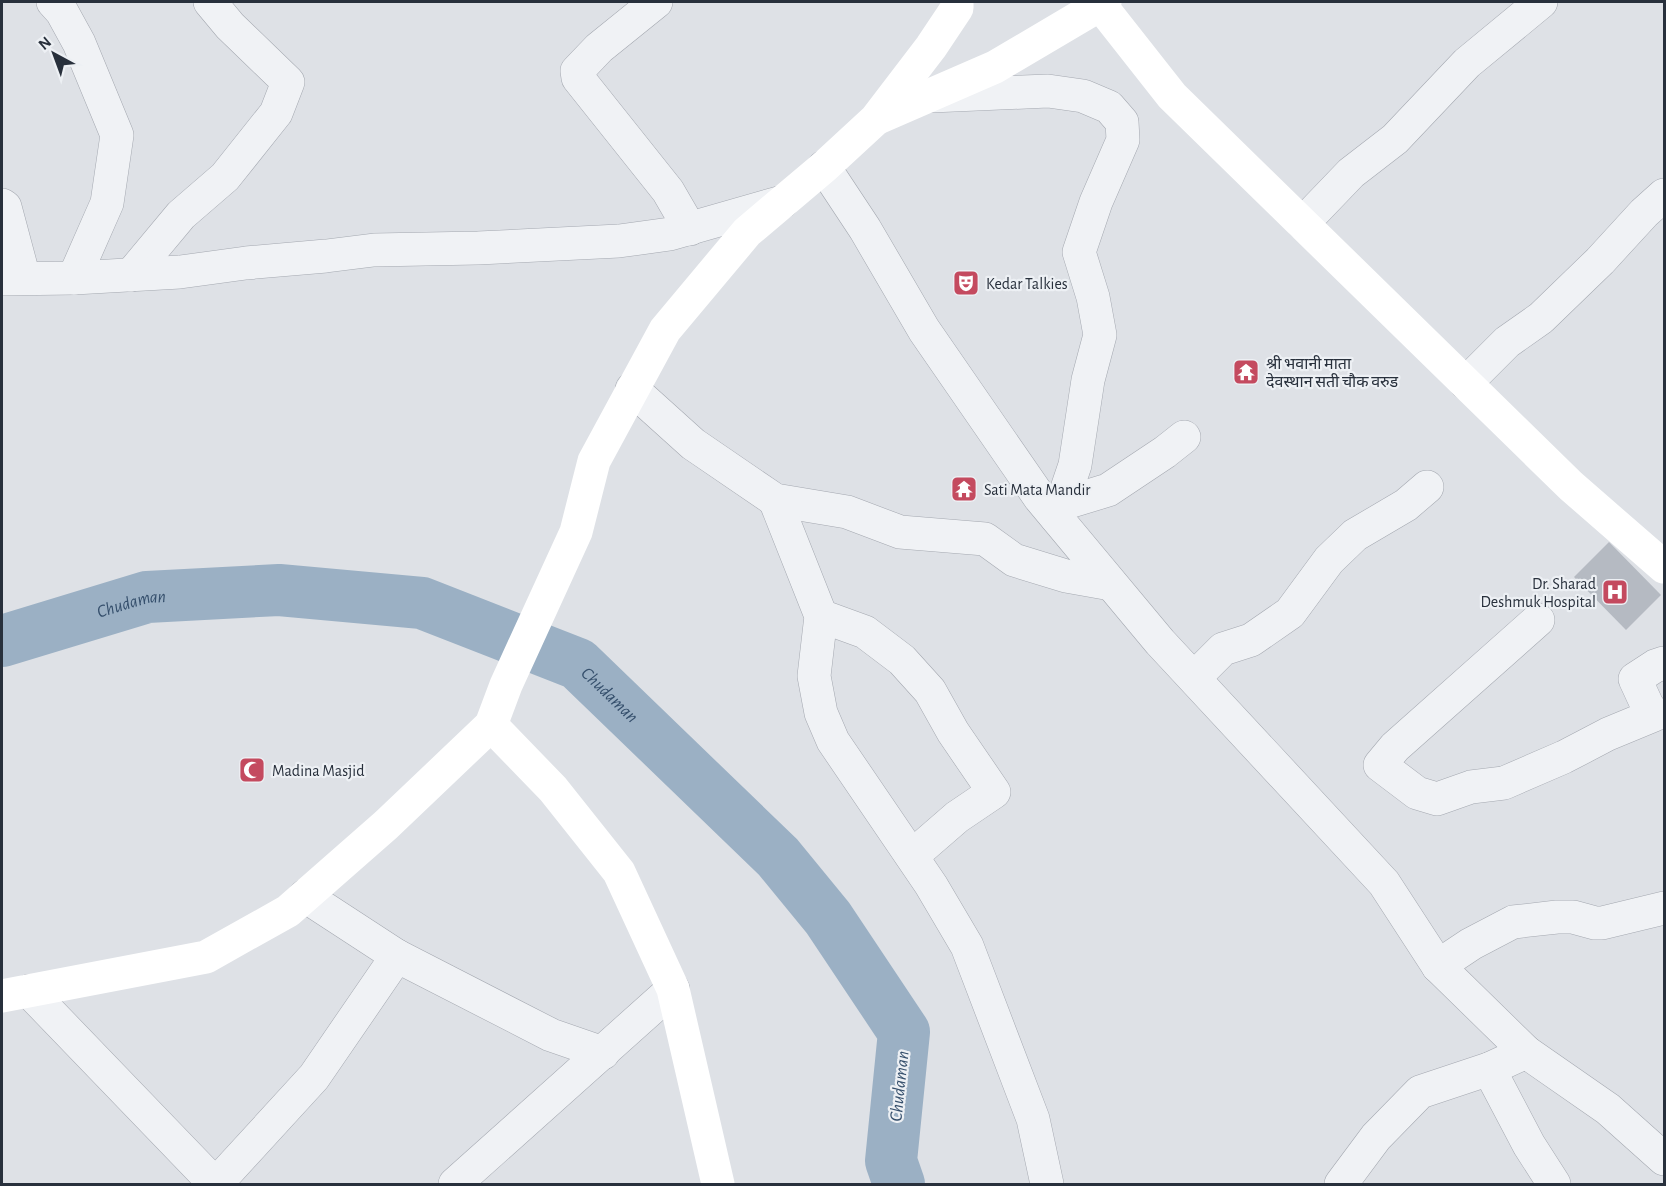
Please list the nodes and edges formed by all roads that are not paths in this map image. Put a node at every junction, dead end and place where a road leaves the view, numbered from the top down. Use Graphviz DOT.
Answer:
graph roads {
  1 [pos="53,2"];
  2 [pos="210,2"];
  3 [pos="656,2"];
  4 [pos="957,2"];
  5 [pos="1101,2"];
  6 [pos="1537,3"];
  7 [pos="929,96"];
  8 [pos="876,119"];
  9 [pos="824,167"];
  10 [pos="1665,195"];
  11 [pos="782,202"];
  12 [pos="2,205"];
  13 [pos="1303,223"];
  14 [pos="690,229"];
  15 [pos="131,275"];
  16 [pos="74,278"];
  17 [pos="13,279"];
  18 [pos="1466,383"];
  19 [pos="632,389"];
  20 [pos="1184,437"];
  21 [pos="1427,487"];
  22 [pos="775,500"];
  23 [pos="1059,511"];
  24 [pos="1665,567"];
  25 [pos="1111,584"];
  26 [pos="821,616"];
  27 [pos="1538,620"];
  28 [pos="1665,663"];
  29 [pos="1194,678"];
  30 [pos="491,725"];
  31 [pos="912,856"];
  32 [pos="305,896"];
  33 [pos="1665,908"];
  34 [pos="397,956"];
  35 [pos="1438,966"];
  36 [pos="673,989"];
  37 [pos="15,994"];
  38 [pos="1526,1052"];
  39 [pos="603,1053"];
  40 [pos="1489,1069"];
  41 [pos="1665,1159"];
  42 [pos="216,1185"];
  43 [pos="455,1185"];
  44 [pos="718,1185"];
  45 [pos="1047,1185"];
  46 [pos="1341,1185"];
  47 [pos="1554,1185"];
  1 -- 16 [label="street"];
  2 -- 15 [label="street"];
  3 -- 14 [label="street"];
  4 -- 8 [label="street"];
  5 -- 7 [label="street"];
  5 -- 13 [label="street"];
  6 -- 13 [label="street"];
  7 -- 8 [label="street"];
  7 -- 23 [label="street"];
  8 -- 9 [label="street"];
  9 -- 11 [label="street"];
  9 -- 23 [label="street"];
  10 -- 18 [label="street"];
  11 -- 14 [label="street"];
  11 -- 19 [label="street"];
  12 -- 17 [label="street"];
  13 -- 18 [label="street"];
  14 -- 15 [label="street"];
  15 -- 16 [label="street"];
  16 -- 17 [label="street"];
  18 -- 24 [label="street"];
  19 -- 22 [label="street"];
  19 -- 30 [label="street"];
  20 -- 23 [label="street"];
  21 -- 29 [label="street"];
  22 -- 25 [label="street"];
  22 -- 26 [label="street"];
  23 -- 25 [label="street"];
  25 -- 29 [label="street"];
  26 -- 31 [label="street"];
  26 -- 31 [label="street"];
  27 -- 28 [label="street"];
  29 -- 35 [label="street"];
  30 -- 32 [label="street"];
  30 -- 36 [label="street"];
  31 -- 45 [label="street"];
  32 -- 34 [label="street"];
  32 -- 37 [label="street"];
  33 -- 35 [label="street"];
  34 -- 39 [label="street"];
  34 -- 42 [label="street"];
  35 -- 38 [label="street"];
  36 -- 39 [label="street"];
  36 -- 44 [label="street"];
  37 -- 42 [label="street"];
  38 -- 40 [label="street"];
  38 -- 41 [label="street"];
  39 -- 43 [label="street"];
  40 -- 46 [label="street"];
  40 -- 47 [label="street"];
}
